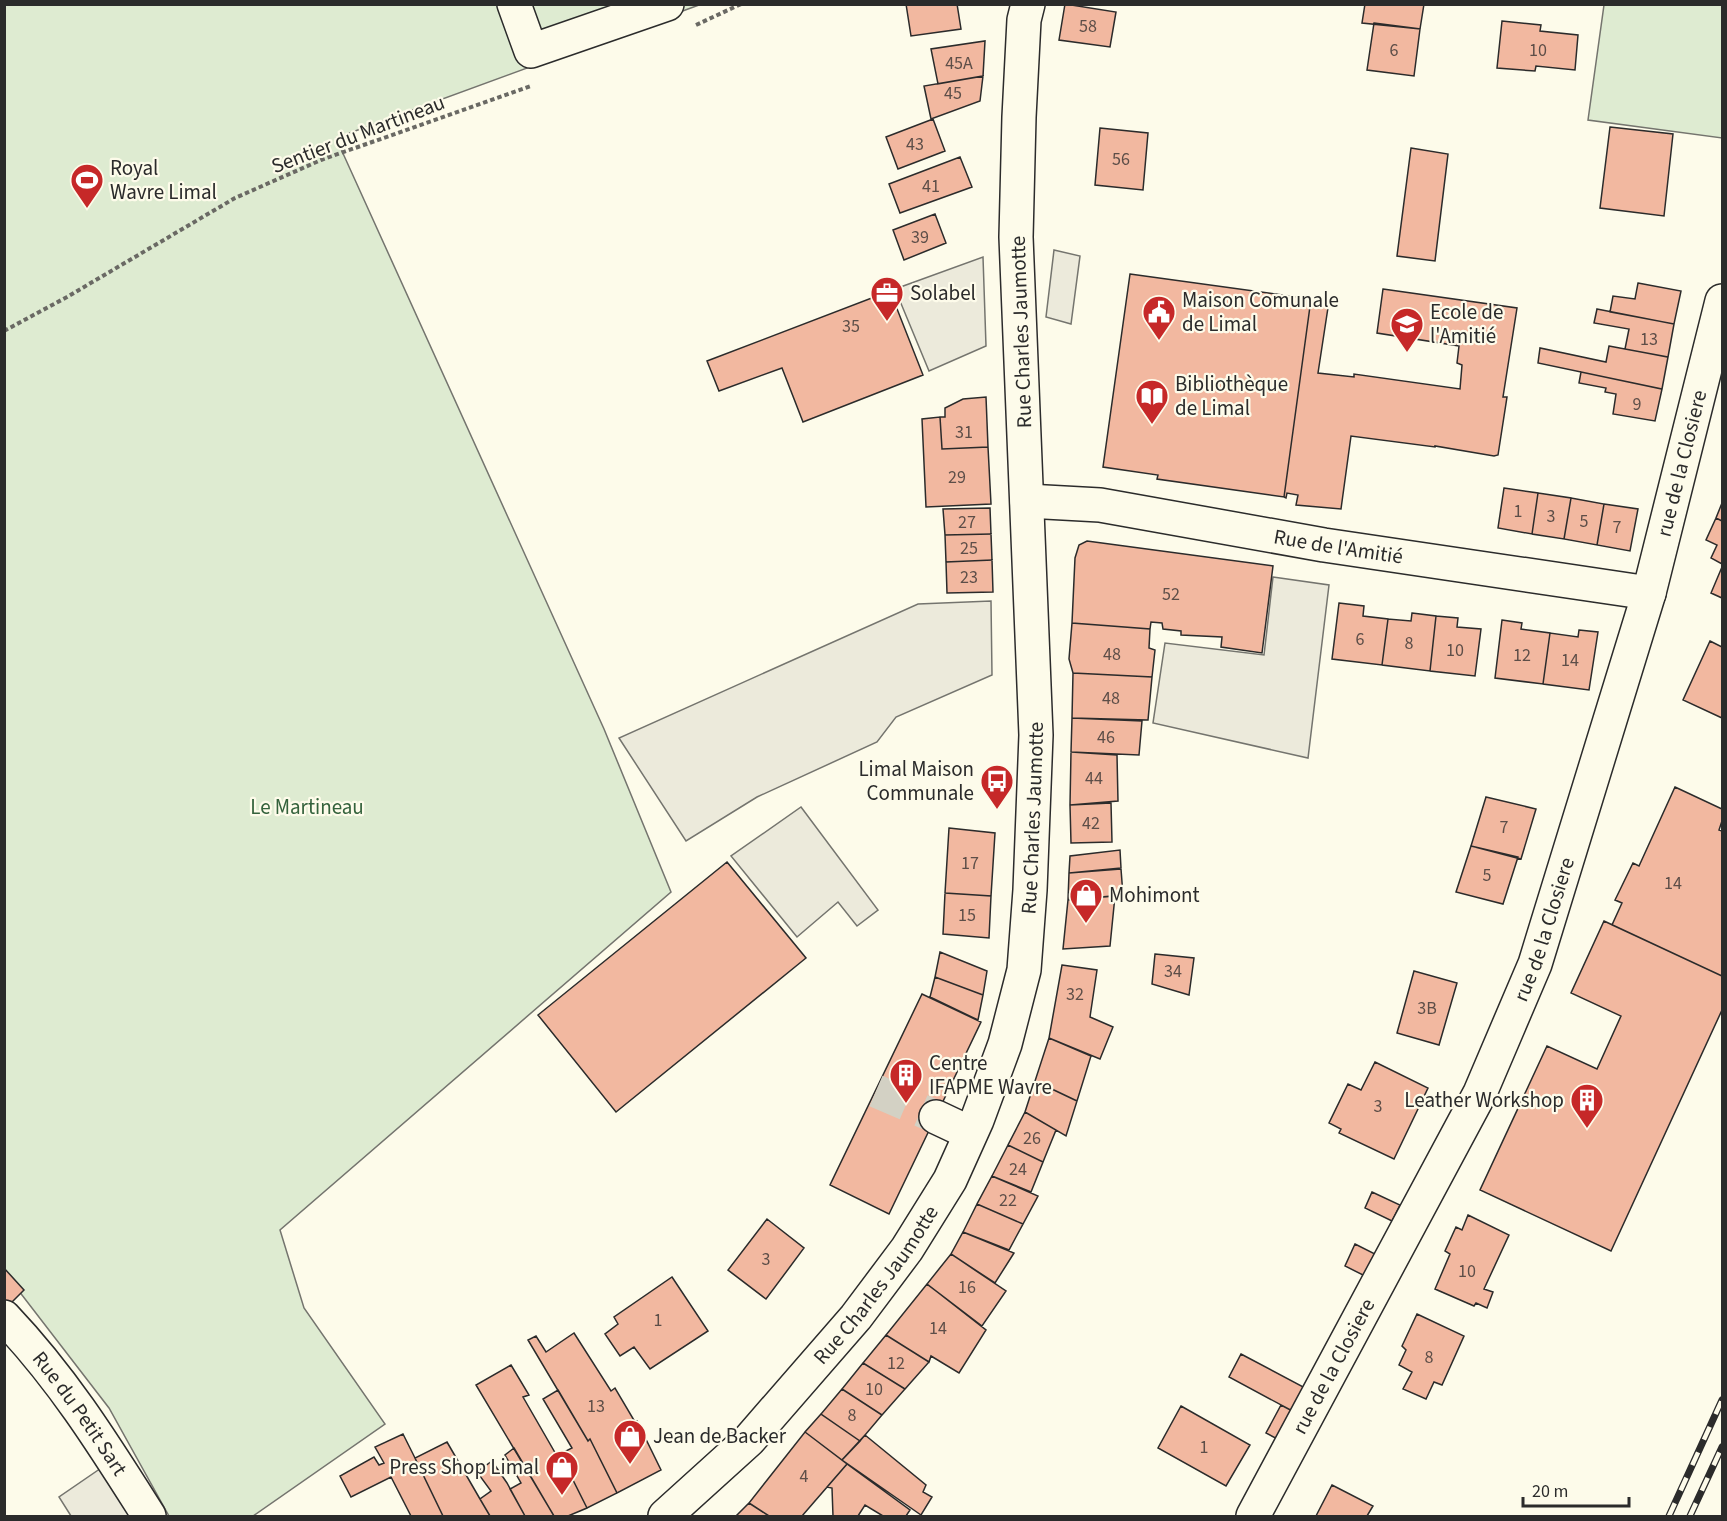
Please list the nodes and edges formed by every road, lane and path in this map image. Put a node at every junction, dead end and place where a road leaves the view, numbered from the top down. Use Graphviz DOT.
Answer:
graph roads {
  1 [pos="514,4"];
  2 [pos="741,4"];
  3 [pos="1028,4"];
  4 [pos="677,16"];
  5 [pos="542,82"];
  6 [pos="1722,301"];
  7 [pos="4,332"];
  8 [pos="1027,501"];
  9 [pos="1649,593"];
  10 [pos="936,1117"];
  11 [pos="970,1133"];
  12 [pos="4,1317"];
  13 [pos="149,1516"];
  14 [pos="668,1516"];
  15 [pos="1254,1516"];
  1 -- 4 [label="street"];
  2 -- 4 [label="path"];
  3 -- 8 [label="street, Rue Charles Jaumotte"];
  5 -- 7 [label="path, Sentier du Martineau"];
  6 -- 9 [label="street, rue de la Closiere"];
  8 -- 9 [label="street, Rue de l'Amitié"];
  8 -- 11 [label="street, Rue Charles Jaumotte"];
  9 -- 15 [label="street, rue de la Closiere"];
  10 -- 11 [label="street"];
  11 -- 14 [label="street, Rue Charles Jaumotte"];
  12 -- 13 [label="street, Rue du Petit Sart"];
}
